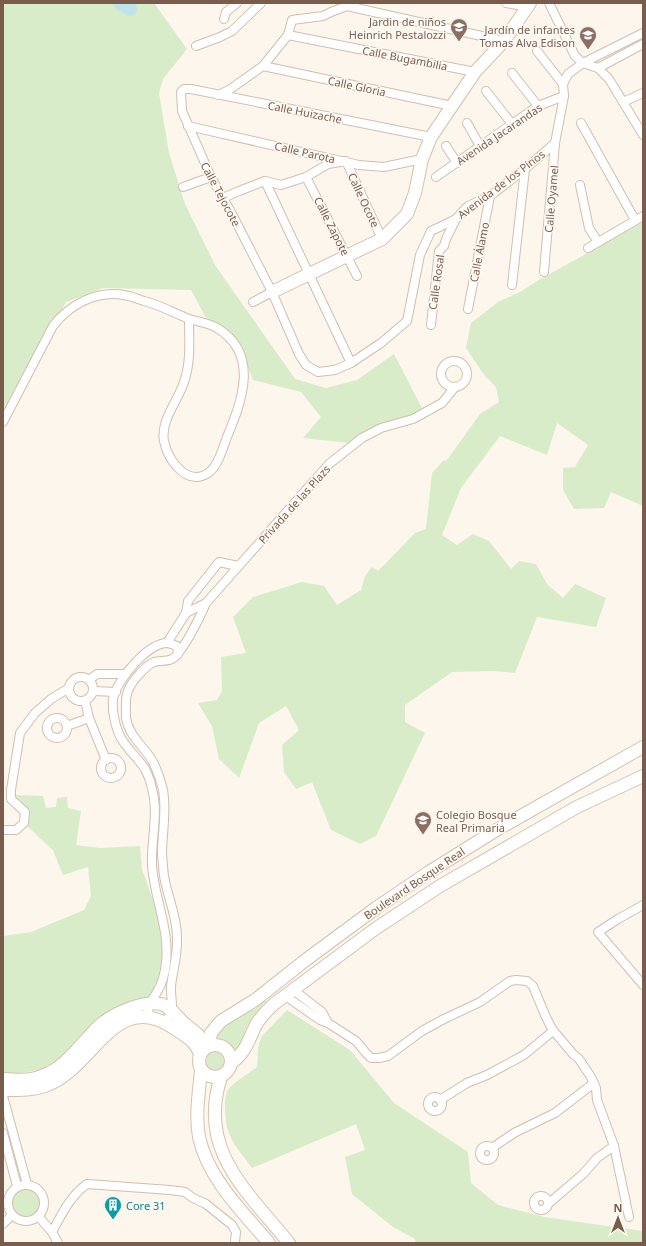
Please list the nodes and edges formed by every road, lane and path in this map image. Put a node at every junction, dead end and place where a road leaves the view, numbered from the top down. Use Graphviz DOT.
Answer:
graph roads {
  1 [pos="237,3"];
  2 [pos="262,3"];
  3 [pos="506,3"];
  4 [pos="549,3"];
  5 [pos="529,5"];
  6 [pos="224,18"];
  7 [pos="643,33"];
  8 [pos="288,35"];
  9 [pos="504,41"];
  10 [pos="643,44"];
  11 [pos="196,46"];
  12 [pos="537,51"];
  13 [pos="583,63"];
  14 [pos="263,66"];
  15 [pos="598,68"];
  16 [pos="475,72"];
  17 [pos="512,73"];
  18 [pos="563,84"];
  19 [pos="486,91"];
  20 [pos="181,92"];
  21 [pos="643,93"];
  22 [pos="218,95"];
  23 [pos="564,96"];
  24 [pos="623,102"];
  25 [pos="452,106"];
  26 [pos="538,106"];
  27 [pos="466,123"];
  28 [pos="581,123"];
  29 [pos="512,124"];
  30 [pos="188,126"];
  31 [pos="643,135"];
  32 [pos="431,137"];
  33 [pos="555,143"];
  34 [pos="446,146"];
  35 [pos="480,146"];
  36 [pos="422,159"];
  37 [pos="346,162"];
  38 [pos="457,163"];
  39 [pos="525,169"];
  40 [pos="211,177"];
  41 [pos="306,177"];
  42 [pos="436,177"];
  43 [pos="265,181"];
  44 [pos="580,185"];
  45 [pos="183,187"];
  46 [pos="490,196"];
  47 [pos="223,198"];
  48 [pos="643,216"];
  49 [pos="456,219"];
  50 [pos="635,220"];
  51 [pos="382,239"];
  52 [pos="598,242"];
  53 [pos="588,248"];
  54 [pos="347,256"];
  55 [pos="544,272"];
  56 [pos="310,274"];
  57 [pos="357,276"];
  58 [pos="512,285"];
  59 [pos="272,292"];
  60 [pos="253,302"];
  61 [pos="468,309"];
  62 [pos="189,319"];
  63 [pos="431,325"];
  64 [pos="351,363"];
  65 [pos="454,387"];
  66 [pos="3,422"];
  67 [pos="238,566"];
  68 [pos="206,603"];
  69 [pos="186,613"];
  70 [pos="200,618"];
  71 [pos="167,643"];
  72 [pos="178,654"];
  73 [pos="126,674"];
  74 [pos="89,680"];
  75 [pos="69,688"];
  76 [pos="94,691"];
  77 [pos="116,692"];
  78 [pos="74,698"];
  79 [pos="52,699"];
  80 [pos="85,701"];
  81 [pos="89,718"];
  82 [pos="67,726"];
  83 [pos="643,747"];
  84 [pos="106,760"];
  85 [pos="643,776"];
  86 [pos="3,830"];
  87 [pos="394,896"];
  88 [pos="643,905"];
  89 [pos="404,909"];
  90 [pos="642,981"];
  91 [pos="288,992"];
  92 [pos="148,1004"];
  93 [pos="172,1011"];
  94 [pos="149,1017"];
  95 [pos="164,1022"];
  96 [pos="553,1031"];
  97 [pos="206,1049"];
  98 [pos="231,1063"];
  99 [pos="201,1070"];
  100 [pos="220,1077"];
  101 [pos="3,1079"];
  102 [pos="594,1083"];
  103 [pos="3,1090"];
  104 [pos="3,1096"];
  105 [pos="440,1100"];
  106 [pos="3,1132"];
  107 [pos="614,1146"];
  108 [pos="492,1148"];
  109 [pos="27,1184"];
  110 [pos="17,1186"];
  111 [pos="548,1204"];
  112 [pos="12,1215"];
  113 [pos="38,1216"];
  114 [pos="629,1217"];
  115 [pos="3,1224"];
  116 [pos="52,1232"];
  117 [pos="235,1242"];
  118 [pos="58,1243"];
  119 [pos="270,1243"];
  120 [pos="288,1243"];
  1 -- 6 [label="street"];
  2 -- 11 [label="street"];
  3 -- 5 [label="street"];
  4 -- 13 [label="street"];
  5 -- 9 [label="street"];
  7 -- 13 [label="street"];
  8 -- 9 [label="street"];
  8 -- 14 [label="street"];
  8 -- 16 [label="street, Calle Bugambilia"];
  9 -- 16 [label="street"];
  10 -- 15 [label="street"];
  12 -- 18 [label="street"];
  13 -- 15 [label="street"];
  13 -- 18 [label="street"];
  14 -- 22 [label="street"];
  14 -- 25 [label="street, Calle Gloria"];
  15 -- 24 [label="street"];
  16 -- 25 [label="street"];
  17 -- 26 [label="street"];
  18 -- 23 [label="street, Calle Oyamel"];
  19 -- 29 [label="street"];
  20 -- 22 [label="street, Calle Huizache"];
  20 -- 30 [label="street, Calle Tejocote"];
  21 -- 24 [label="street"];
  22 -- 32 [label="street, Calle Huizache"];
  23 -- 26 [label="street, Avenida Jacarandas"];
  23 -- 33 [label="street, Calle Oyamel"];
  24 -- 31 [label="street"];
  25 -- 32 [label="street"];
  26 -- 29 [label="street, Avenida Jacarandas"];
  27 -- 35 [label="street"];
  28 -- 50 [label="street"];
  29 -- 35 [label="street, Avenida Jacarandas"];
  30 -- 37 [label="street, Calle Parota"];
  30 -- 40 [label="street, Calle Tejocote"];
  32 -- 36 [label="street"];
  33 -- 39 [label="street, Avenida de los Pinos"];
  33 -- 55 [label="street, Calle Oyamel"];
  34 -- 38 [label="street"];
  35 -- 38 [label="street, Avenida Jacarandas"];
  36 -- 37 [label="street, Calle Parota"];
  36 -- 51 [label="street"];
  37 -- 41 [label="street"];
  37 -- 51 [label="street, Calle Ocote"];
  38 -- 42 [label="street, Avenida Jacarandas"];
  39 -- 46 [label="street, Avenida de los Pinos"];
  39 -- 58 [label="street"];
  40 -- 45 [label="street"];
  40 -- 47 [label="street, Calle Tejocote"];
  41 -- 43 [label="street"];
  41 -- 54 [label="street, Calle Zapote"];
  43 -- 47 [label="street"];
  43 -- 56 [label="street"];
  44 -- 52 [label="street"];
  46 -- 49 [label="street, Avenida de los Pinos"];
  46 -- 61 [label="street, Calle Álamo"];
  47 -- 59 [label="street, Calle Tejocote"];
  48 -- 50 [label="street"];
  49 -- 63 [label="street, Calle Rosal"];
  49 -- 64 [label="street, Avenida de los Pinos"];
  50 -- 52 [label="street"];
  51 -- 54 [label="street"];
  52 -- 53 [label="street"];
  54 -- 56 [label="street"];
  54 -- 57 [label="street, Calle Zapote"];
  56 -- 59 [label="street"];
  56 -- 64 [label="street"];
  59 -- 60 [label="street"];
  59 -- 64 [label="street, Calle Tejocote"];
  62 -- 62 [label="street"];
  62 -- 66 [label="street"];
  65 -- 67 [label="street, Privada de las Plazs"];
  67 -- 68 [label="street, Privada de las Plazs"];
  67 -- 69 [label="street"];
  68 -- 69 [label="street, Privada de las Plazs"];
  68 -- 70 [label="street, Privada de las Plazs"];
  69 -- 70 [label="street"];
  69 -- 71 [label="street"];
  70 -- 72 [label="street, Privada de las Plazs"];
  71 -- 72 [label="street"];
  71 -- 73 [label="street"];
  72 -- 93 [label="street"];
  73 -- 74 [label="street"];
  73 -- 77 [label="street"];
  74 -- 75 [label="street"];
  74 -- 76 [label="street"];
  75 -- 78 [label="street"];
  75 -- 79 [label="street"];
  76 -- 77 [label="street"];
  76 -- 80 [label="street"];
  77 -- 92 [label="street"];
  78 -- 79 [label="street"];
  78 -- 80 [label="street"];
  79 -- 86 [label="street"];
  80 -- 81 [label="street"];
  81 -- 82 [label="street"];
  81 -- 84 [label="street"];
  83 -- 87 [label="street, Boulevard Bosque Real"];
  85 -- 89 [label="street, Boulevard Bosque Real"];
  87 -- 89 [label="street"];
  87 -- 97 [label="street, Boulevard Bosque Real"];
  88 -- 90 [label="street"];
  89 -- 91 [label="street, Boulevard Bosque Real"];
  91 -- 96 [label="street"];
  91 -- 98 [label="street, Boulevard Bosque Real"];
  92 -- 93 [label="street"];
  92 -- 94 [label="street"];
  92 -- 101 [label="street"];
  93 -- 95 [label="street"];
  93 -- 97 [label="street"];
  94 -- 95 [label="street"];
  94 -- 103 [label="street"];
  95 -- 97 [label="street"];
  96 -- 102 [label="street"];
  96 -- 105 [label="street"];
  97 -- 98 [label="street"];
  97 -- 99 [label="street"];
  98 -- 100 [label="street"];
  99 -- 100 [label="street"];
  99 -- 119 [label="street"];
  100 -- 120 [label="street"];
  102 -- 107 [label="street"];
  102 -- 108 [label="street"];
  104 -- 109 [label="street"];
  106 -- 110 [label="street"];
  107 -- 111 [label="street"];
  107 -- 114 [label="street"];
  109 -- 110 [label="street"];
  109 -- 113 [label="street"];
  110 -- 112 [label="street"];
  112 -- 113 [label="street"];
  112 -- 115 [label="street"];
  113 -- 116 [label="street"];
  116 -- 117 [label="street"];
  116 -- 118 [label="street"];
}
